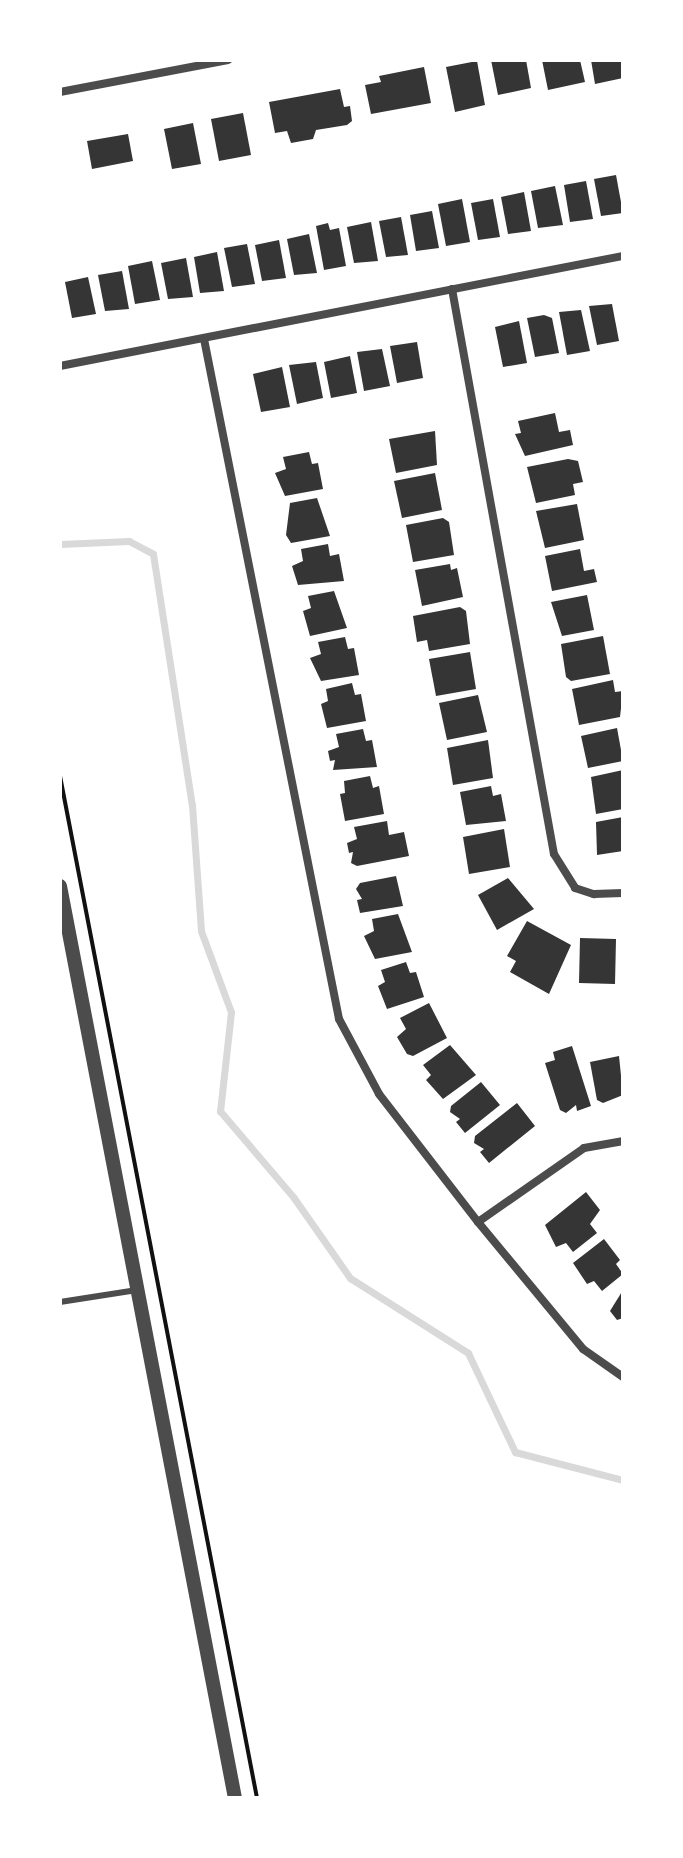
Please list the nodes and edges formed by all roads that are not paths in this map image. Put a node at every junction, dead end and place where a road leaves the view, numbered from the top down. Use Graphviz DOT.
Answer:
graph roads {
  1 [pos="228,60"];
  2 [pos="60,92"];
  3 [pos="623,256"];
  4 [pos="452,289"];
  5 [pos="204,339"];
  6 [pos="60,366"];
  7 [pos="60,886"];
  8 [pos="623,893"];
  9 [pos="623,1141"];
  10 [pos="478,1222"];
  11 [pos="137,1290"];
  12 [pos="60,1302"];
  13 [pos="623,1377"];
  14 [pos="235,1798"];
  1 -- 2 [label="street"];
  3 -- 4 [label="street"];
  4 -- 5 [label="street"];
  4 -- 8 [label="street"];
  5 -- 6 [label="street"];
  5 -- 10 [label="street"];
  7 -- 11 [label="street"];
  9 -- 10 [label="street"];
  10 -- 13 [label="street"];
  11 -- 12 [label="lane"];
  11 -- 14 [label="street"];
}
